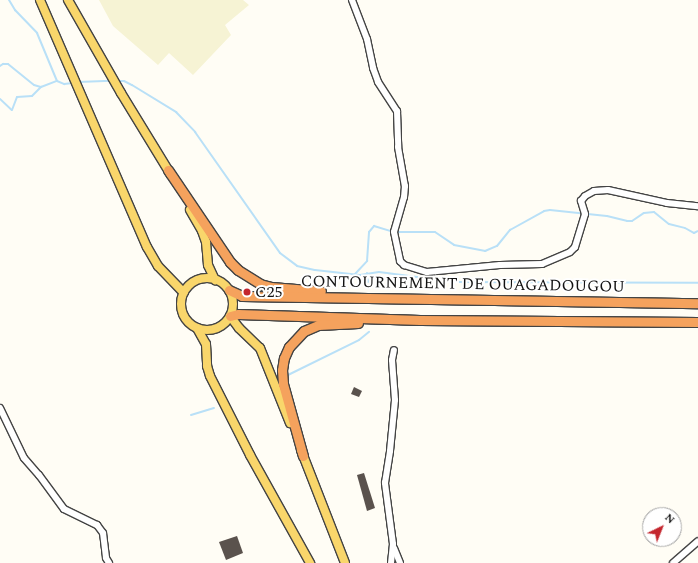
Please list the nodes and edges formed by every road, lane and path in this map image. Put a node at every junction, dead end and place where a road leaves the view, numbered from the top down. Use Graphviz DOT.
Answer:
graph roads {
  1 [pos="40,0"];
  2 [pos="68,0"];
  3 [pos="352,0"];
  4 [pos="168,170"];
  5 [pos="698,206"];
  6 [pos="215,280"];
  7 [pos="229,290"];
  8 [pos="184,292"];
  9 [pos="421,298"];
  10 [pos="698,303"];
  11 [pos="230,316"];
  12 [pos="420,320"];
  13 [pos="698,322"];
  14 [pos="197,328"];
  15 [pos="394,350"];
  16 [pos="0,408"];
  17 [pos="303,456"];
  18 [pos="698,541"];
  19 [pos="393,544"];
  20 [pos="109,563"];
  21 [pos="310,563"];
  22 [pos="345,563"];
  23 [pos="391,563"];
  24 [pos="400,563"];
  25 [pos="673,563"];
  1 -- 8 [label="main road"];
  2 -- 4 [label="main road"];
  3 -- 5 [label="street"];
  4 -- 6 [label="main road"];
  4 -- 9 [label="highway"];
  6 -- 7 [label="main road, CONTOURNEMENT DE OUAGADOUGOU"];
  6 -- 8 [label="main road"];
  7 -- 9 [label="highway, CONTOURNEMENT DE OUAGADOUGOU"];
  7 -- 11 [label="main road"];
  8 -- 14 [label="main road"];
  9 -- 10 [label="highway, CONTOURNEMENT DE OUAGADOUGOU"];
  11 -- 12 [label="highway"];
  11 -- 14 [label="main road"];
  11 -- 17 [label="main road"];
  12 -- 13 [label="highway"];
  12 -- 17 [label="highway"];
  14 -- 21 [label="main road"];
  15 -- 19 [label="street"];
  16 -- 20 [label="street"];
  17 -- 22 [label="main road"];
  18 -- 25 [label="street"];
  19 -- 23 [label="street"];
  19 -- 24 [label="street"];
}
